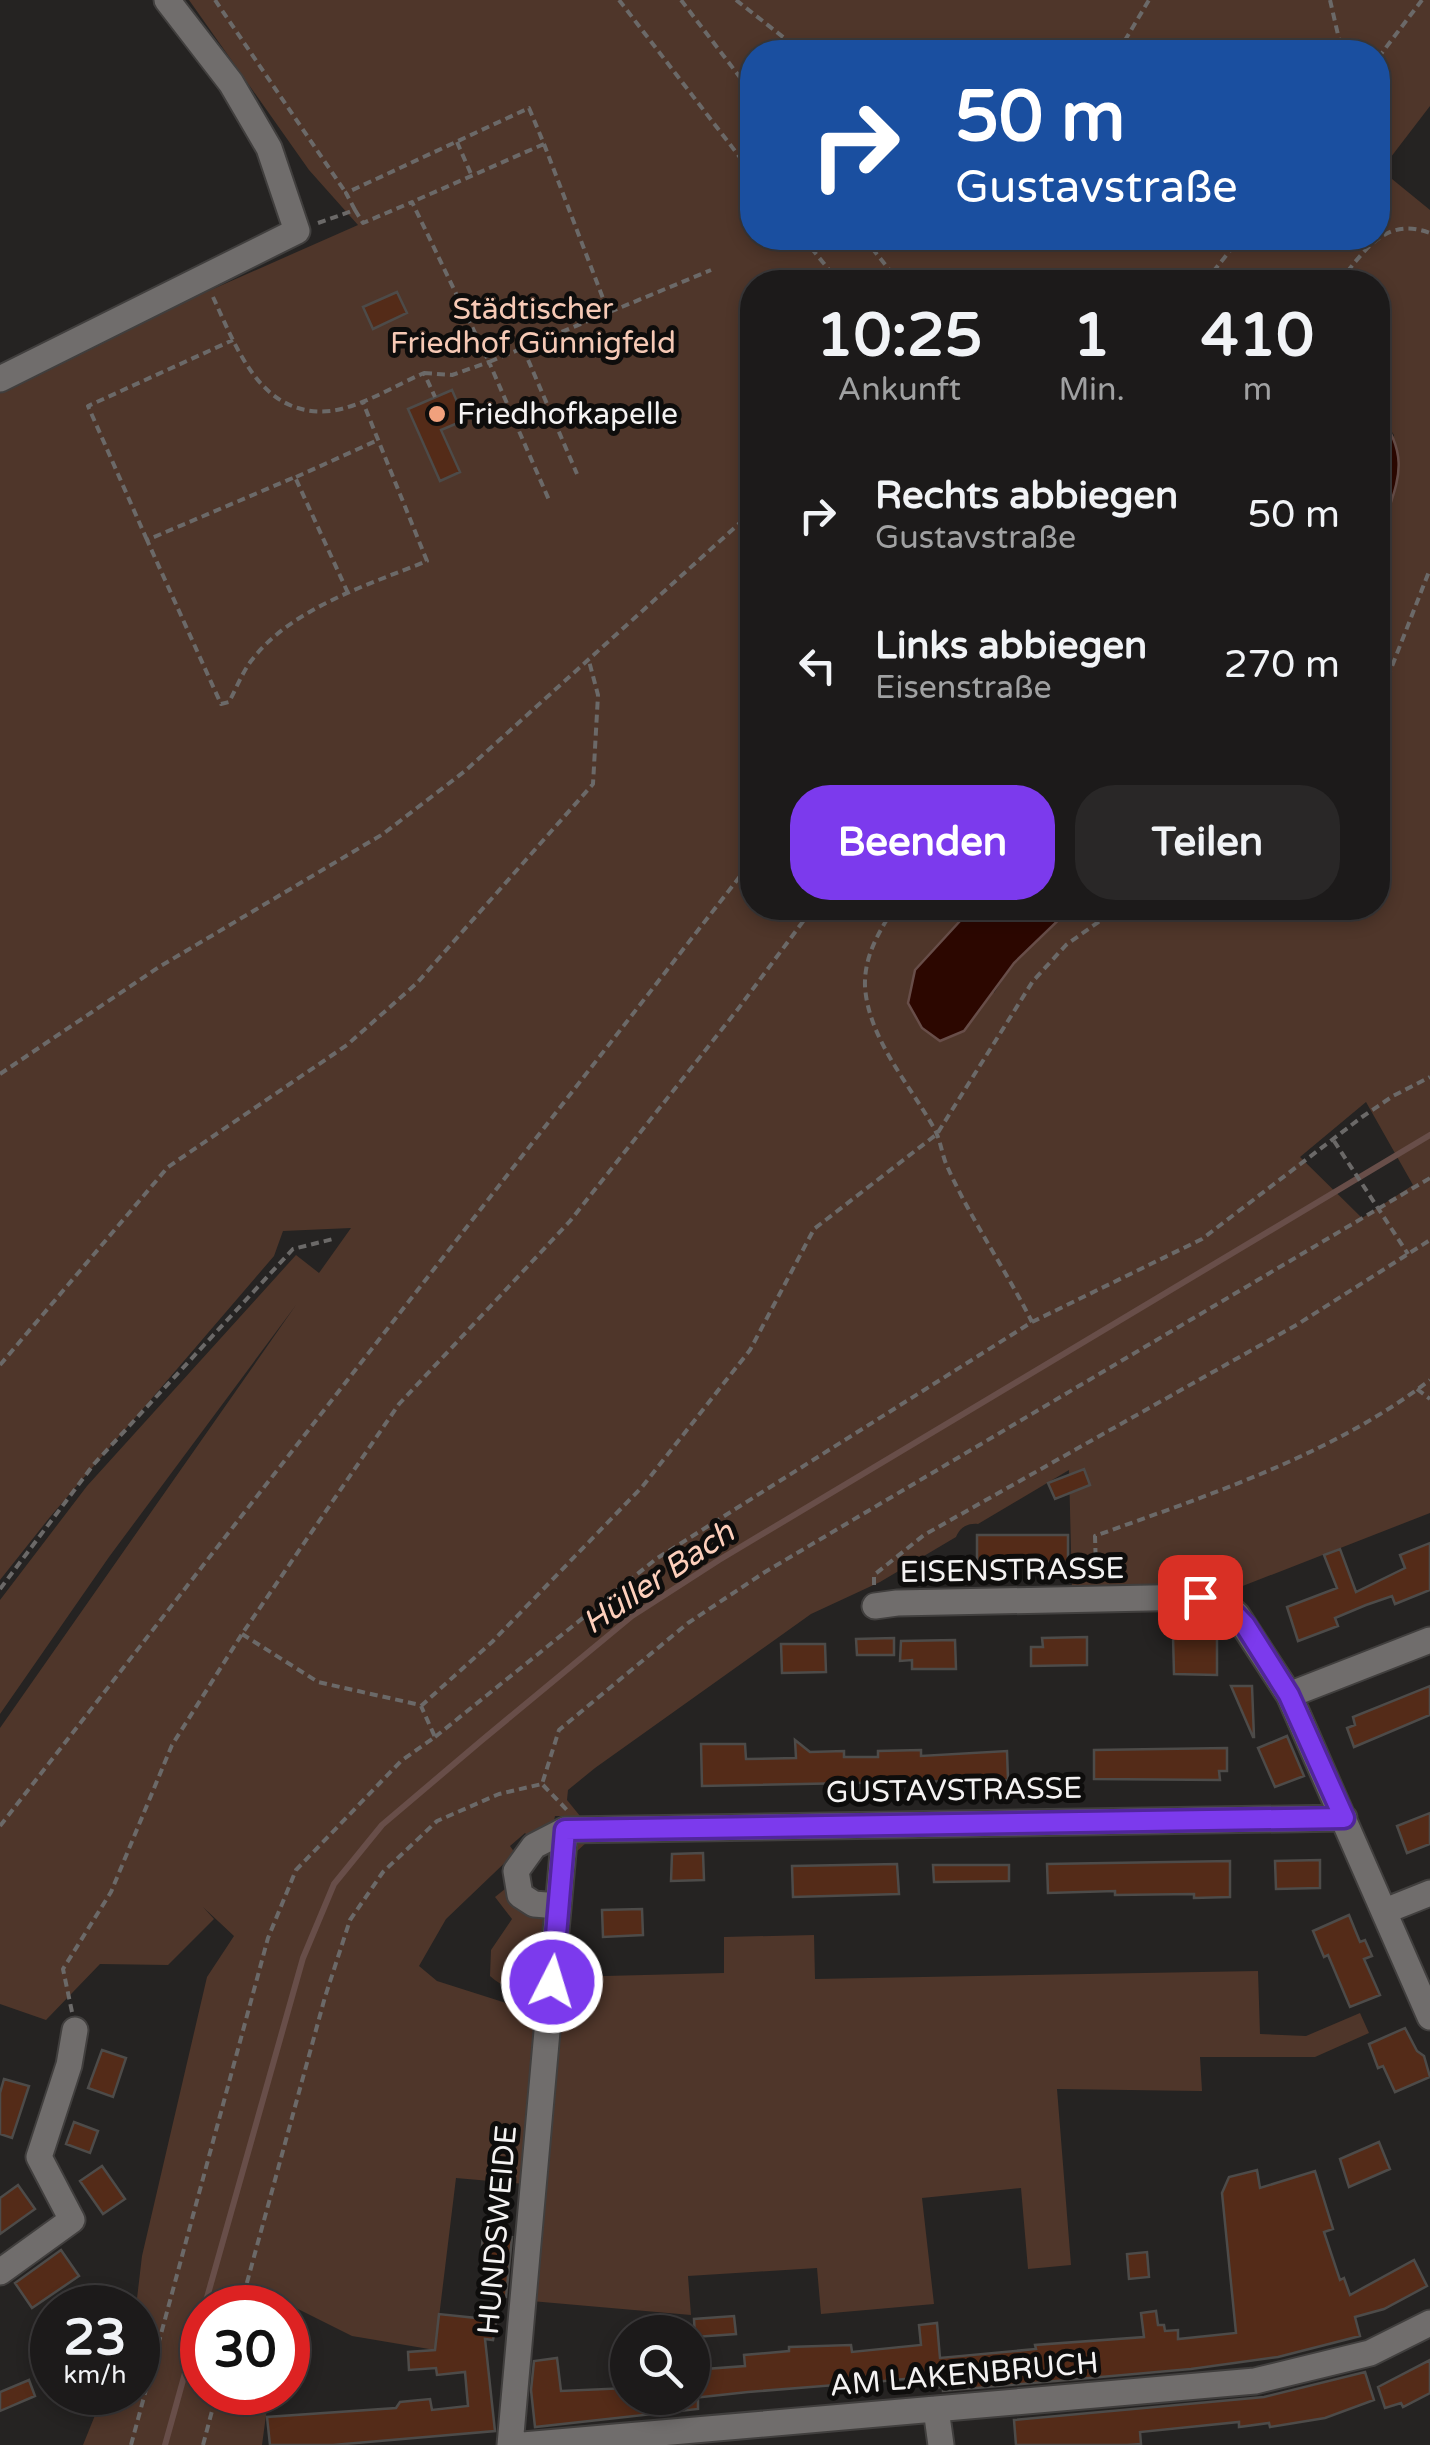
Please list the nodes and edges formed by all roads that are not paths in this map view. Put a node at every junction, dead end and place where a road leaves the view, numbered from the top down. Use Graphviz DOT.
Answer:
graph roads {
  1 [pos="166,0"];
  2 [pos="0,379"];
  3 [pos="875,1606"];
  4 [pos="1430,1640"];
  5 [pos="1289,1695"];
  6 [pos="1344,1818"];
  7 [pos="566,1819"];
  8 [pos="1430,1894"];
  9 [pos="558,1906"];
  10 [pos="1385,1911"];
  11 [pos="1430,2018"];
  12 [pos="75,2030"];
  13 [pos="0,2272"];
  14 [pos="1430,2323"];
  15 [pos="936,2409"];
  16 [pos="561,2443"];
  17 [pos="510,2445"];
  18 [pos="523,2445"];
  19 [pos="941,2445"];
  1 -- 2 [label="street"];
  3 -- 5 [label="street, EISENSTRASSE"];
  4 -- 5 [label="street"];
  5 -- 6 [label="street, EISENSTRASSE"];
  6 -- 7 [label="street, GUSTAVSTRASSE"];
  6 -- 10 [label="street, EISENSTRASSE"];
  7 -- 9 [label="street"];
  7 -- 9 [label="street"];
  8 -- 10 [label="street"];
  9 -- 17 [label="street, HUNDSWEIDE"];
  10 -- 11 [label="street, EISENSTRASSE"];
  12 -- 13 [label="street"];
  14 -- 15 [label="street, AM LAKENBRUCH"];
  15 -- 16 [label="street, AM LAKENBRUCH"];
  15 -- 19 [label="street"];
  16 -- 18 [label="street, AM LAKENBRUCH"];
}
